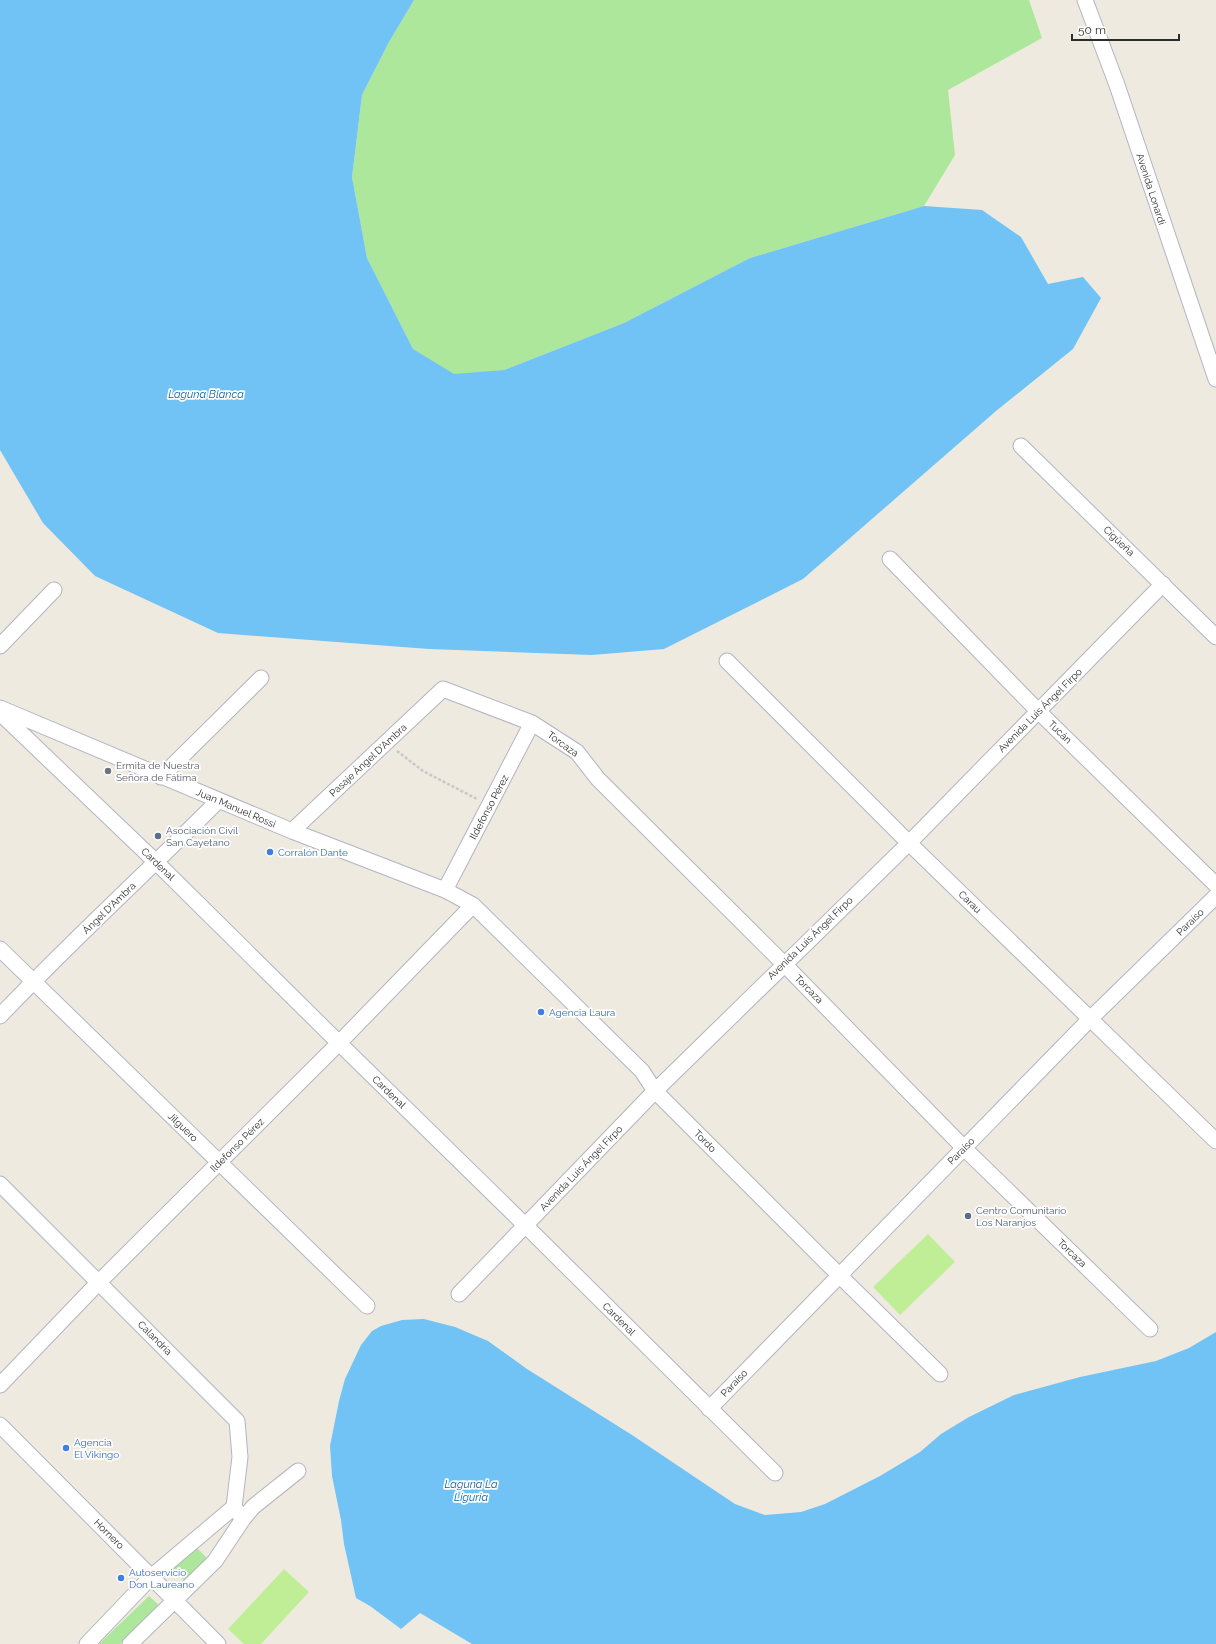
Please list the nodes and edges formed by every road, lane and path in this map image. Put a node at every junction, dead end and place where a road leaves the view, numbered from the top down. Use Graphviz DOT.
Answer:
graph roads {
  1 [pos="1085,0"];
  2 [pos="1216,379"];
  3 [pos="1021,446"];
  4 [pos="890,559"];
  5 [pos="1163,584"];
  6 [pos="54,590"];
  7 [pos="1215,635"];
  8 [pos="0,646"];
  9 [pos="727,661"];
  10 [pos="261,678"];
  11 [pos="443,689"];
  12 [pos="0,708"];
  13 [pos="1038,711"];
  14 [pos="0,713"];
  15 [pos="532,723"];
  16 [pos="387,743"];
  17 [pos="161,777"];
  18 [pos="218,801"];
  19 [pos="490,806"];
  20 [pos="292,831"];
  21 [pos="909,842"];
  22 [pos="157,863"];
  23 [pos="1216,885"];
  24 [pos="445,890"];
  25 [pos="1216,896"];
  26 [pos="473,905"];
  27 [pos="0,949"];
  28 [pos="784,964"];
  29 [pos="33,982"];
  30 [pos="0,1016"];
  31 [pos="1090,1019"];
  32 [pos="339,1044"];
  33 [pos="655,1091"];
  34 [pos="1216,1141"];
  35 [pos="964,1148"];
  36 [pos="220,1163"];
  37 [pos="0,1184"];
  38 [pos="526,1226"];
  39 [pos="839,1275"];
  40 [pos="100,1282"];
  41 [pos="459,1294"];
  42 [pos="367,1306"];
  43 [pos="1150,1329"];
  44 [pos="940,1374"];
  45 [pos="0,1385"];
  46 [pos="709,1409"];
  47 [pos="0,1425"];
  48 [pos="298,1471"];
  49 [pos="774,1474"];
  50 [pos="234,1507"];
  51 [pos="243,1519"];
  52 [pos="151,1577"];
  53 [pos="174,1602"];
  54 [pos="87,1644"];
  55 [pos="130,1644"];
  56 [pos="218,1644"];
  1 -- 2 [label="street, Avenida Lonardi"];
  3 -- 5 [label="street, Cigüeña"];
  4 -- 13 [label="street, Tucán"];
  5 -- 7 [label="street, Cigüeña"];
  5 -- 13 [label="street, Avenida Luis Ángel Firpo"];
  6 -- 8 [label="street"];
  9 -- 21 [label="street, Carau"];
  10 -- 17 [label="street"];
  11 -- 15 [label="street, Torcaza"];
  11 -- 16 [label="street, Pasaje Ángel D'Ambra"];
  12 -- 17 [label="street, Juan Manuel Rossi"];
  13 -- 21 [label="street, Avenida Luis Ángel Firpo"];
  13 -- 23 [label="street, Tucán"];
  14 -- 22 [label="street, Cardenal"];
  15 -- 19 [label="street, Ildefonso Pérez"];
  15 -- 28 [label="street, Torcaza"];
  16 -- 19 [label="path"];
  16 -- 20 [label="street, Pasaje Ángel D'Ambra"];
  17 -- 18 [label="street, Juan Manuel Rossi"];
  18 -- 20 [label="street, Juan Manuel Rossi"];
  18 -- 22 [label="street, Ángel D'Ambra"];
  19 -- 24 [label="street, Ildefonso Pérez"];
  20 -- 24 [label="street, Juan Manuel Rossi"];
  21 -- 28 [label="street, Avenida Luis Ángel Firpo"];
  21 -- 31 [label="street, Carau"];
  22 -- 29 [label="street, Ángel D'Ambra"];
  22 -- 32 [label="street, Cardenal"];
  24 -- 26 [label="street, Juan Manuel Rossi"];
  25 -- 31 [label="street, Paraíso"];
  26 -- 32 [label="street, Ildefonso Pérez"];
  26 -- 33 [label="street, Tordo"];
  27 -- 29 [label="street, Jilguero"];
  28 -- 33 [label="street, Avenida Luis Ángel Firpo"];
  28 -- 35 [label="street, Torcaza"];
  29 -- 30 [label="street, Ángel D'Ambra"];
  29 -- 36 [label="street, Jilguero"];
  31 -- 34 [label="street, Carau"];
  31 -- 35 [label="street, Paraíso"];
  32 -- 36 [label="street, Ildefonso Pérez"];
  32 -- 38 [label="street, Cardenal"];
  33 -- 38 [label="street, Avenida Luis Ángel Firpo"];
  33 -- 39 [label="street, Tordo"];
  35 -- 39 [label="street, Paraíso"];
  35 -- 43 [label="street, Torcaza"];
  36 -- 40 [label="street, Ildefonso Pérez"];
  36 -- 42 [label="street, Jilguero"];
  37 -- 40 [label="street, Calandria"];
  38 -- 41 [label="street, Avenida Luis Ángel Firpo"];
  38 -- 46 [label="street, Cardenal"];
  39 -- 44 [label="street, Tordo"];
  39 -- 46 [label="street, Paraíso"];
  40 -- 45 [label="street, Ildefonso Pérez"];
  40 -- 50 [label="street, Calandria"];
  46 -- 49 [label="street, Cardenal"];
  47 -- 52 [label="street, Hornero"];
  48 -- 51 [label="street"];
  50 -- 51 [label="street"];
  50 -- 52 [label="street"];
  51 -- 53 [label="street"];
  52 -- 53 [label="street, Hornero"];
  52 -- 54 [label="street"];
  53 -- 55 [label="street"];
  53 -- 56 [label="street, Hornero"];
}
